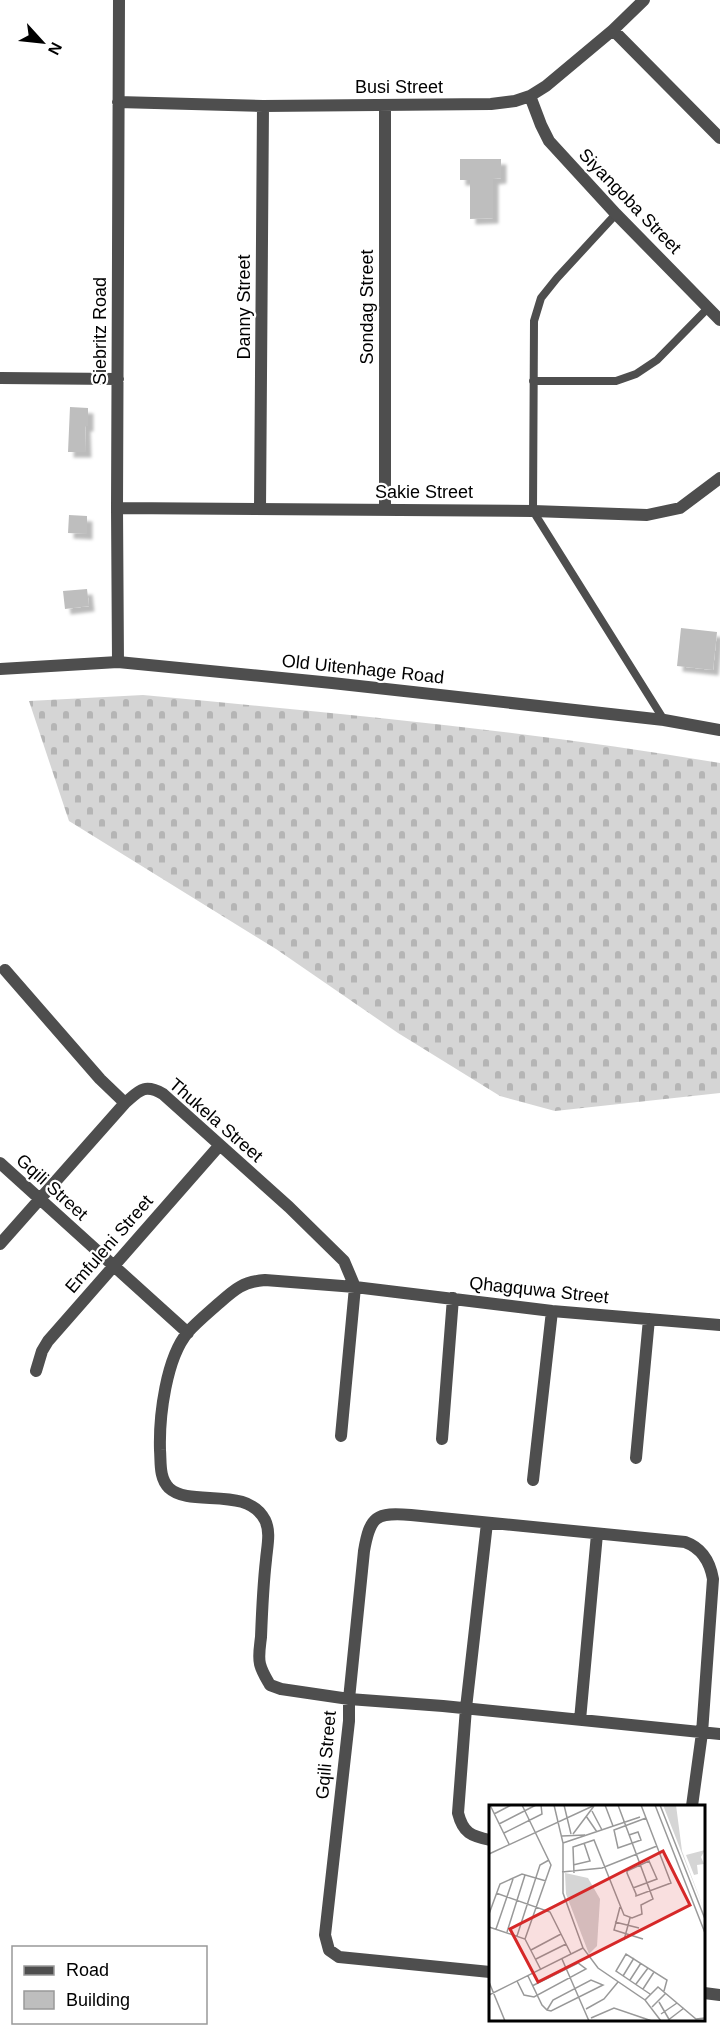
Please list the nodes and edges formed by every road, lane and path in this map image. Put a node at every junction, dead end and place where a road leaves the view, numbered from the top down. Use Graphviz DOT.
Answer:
graph roads {
  1 [pos="119,0"];
  2 [pos="644,0"];
  3 [pos="613,30"];
  4 [pos="530,96"];
  5 [pos="118,102"];
  6 [pos="263,105"];
  7 [pos="386,105"];
  8 [pos="720,138"];
  9 [pos="616,214"];
  10 [pos="708,308"];
  11 [pos="720,320"];
  12 [pos="0,378"];
  13 [pos="118,379"];
  14 [pos="533,381"];
  15 [pos="719,484"];
  16 [pos="117,508"];
  17 [pos="260,509"];
  18 [pos="385,510"];
  19 [pos="533,511"];
  20 [pos="118,662"];
  21 [pos="0,669"];
  22 [pos="664,720"];
  23 [pos="720,730"];
  24 [pos="5,970"];
  25 [pos="125,1103"];
  26 [pos="219,1146"];
  27 [pos="0,1163"];
  28 [pos="40,1200"];
  29 [pos="0,1244"];
  30 [pos="113,1267"];
  31 [pos="355,1287"];
  32 [pos="453,1298"];
  33 [pos="552,1311"];
  34 [pos="649,1319"];
  35 [pos="720,1325"];
  36 [pos="188,1333"];
  37 [pos="36,1371"];
  38 [pos="341,1436"];
  39 [pos="442,1439"];
  40 [pos="636,1458"];
  41 [pos="533,1480"];
  42 [pos="487,1523"];
  43 [pos="597,1534"];
  44 [pos="349,1698"];
  45 [pos="466,1708"];
  46 [pos="580,1720"];
  47 [pos="702,1733"];
  48 [pos="720,1734"];
  49 [pos="692,1805"];
  50 [pos="489,1840"];
  51 [pos="489,1972"];
  52 [pos="705,1993"];
  53 [pos="720,1995"];
  1 -- 5 [label="street, Siebritz Road"];
  2 -- 3 [label="street, Busi Street"];
  3 -- 4 [label="street, Busi Street"];
  3 -- 8 [label="street"];
  4 -- 7 [label="street, Busi Street"];
  4 -- 9 [label="street, Siyangoba Street"];
  5 -- 6 [label="street, Busi Street"];
  5 -- 13 [label="street, Siebritz Road"];
  6 -- 7 [label="street, Busi Street"];
  6 -- 17 [label="street, Danny Street"];
  7 -- 18 [label="street, Sondag Street"];
  9 -- 10 [label="street, Siyangoba Street"];
  9 -- 14 [label="lane"];
  10 -- 11 [label="street, Siyangoba Street"];
  10 -- 14 [label="lane"];
  12 -- 13 [label="street"];
  13 -- 16 [label="street, Siebritz Road"];
  14 -- 19 [label="lane"];
  15 -- 19 [label="street, Sakie Street"];
  16 -- 17 [label="street, Sakie Street"];
  16 -- 20 [label="street, Siebritz Road"];
  17 -- 18 [label="street, Sakie Street"];
  18 -- 19 [label="street, Sakie Street"];
  19 -- 22 [label="lane"];
  20 -- 21 [label="street, Old Uitenhage Road"];
  20 -- 22 [label="street, Old Uitenhage Road"];
  22 -- 23 [label="street, Old Uitenhage Road"];
  24 -- 25 [label="street"];
  25 -- 26 [label="street, Thukela Street"];
  25 -- 28 [label="street, Thukela Street"];
  26 -- 30 [label="street, Emfuleni Street"];
  26 -- 31 [label="street, Thukela Street"];
  27 -- 28 [label="street, Gqili Street"];
  28 -- 29 [label="street, Thukela Street"];
  28 -- 30 [label="street, Gqili Street"];
  30 -- 36 [label="street, Gqili Street"];
  30 -- 37 [label="street, Emfuleni Street"];
  31 -- 32 [label="street, Qhagquwa Street"];
  31 -- 36 [label="street, Gqili Street"];
  31 -- 38 [label="street"];
  32 -- 33 [label="street, Qhagquwa Street"];
  32 -- 39 [label="street"];
  33 -- 34 [label="street, Qhagquwa Street"];
  33 -- 41 [label="street"];
  34 -- 35 [label="street, Qhagquwa Street"];
  34 -- 40 [label="street"];
  36 -- 44 [label="street, Gqili Street"];
  42 -- 43 [label="street"];
  42 -- 44 [label="street"];
  42 -- 45 [label="street"];
  43 -- 46 [label="street"];
  43 -- 47 [label="street"];
  44 -- 45 [label="street"];
  44 -- 51 [label="street, Gqili Street"];
  45 -- 46 [label="street"];
  45 -- 50 [label="street"];
  46 -- 47 [label="street"];
  47 -- 48 [label="street"];
  47 -- 49 [label="street"];
  52 -- 53 [label="street"];
}
